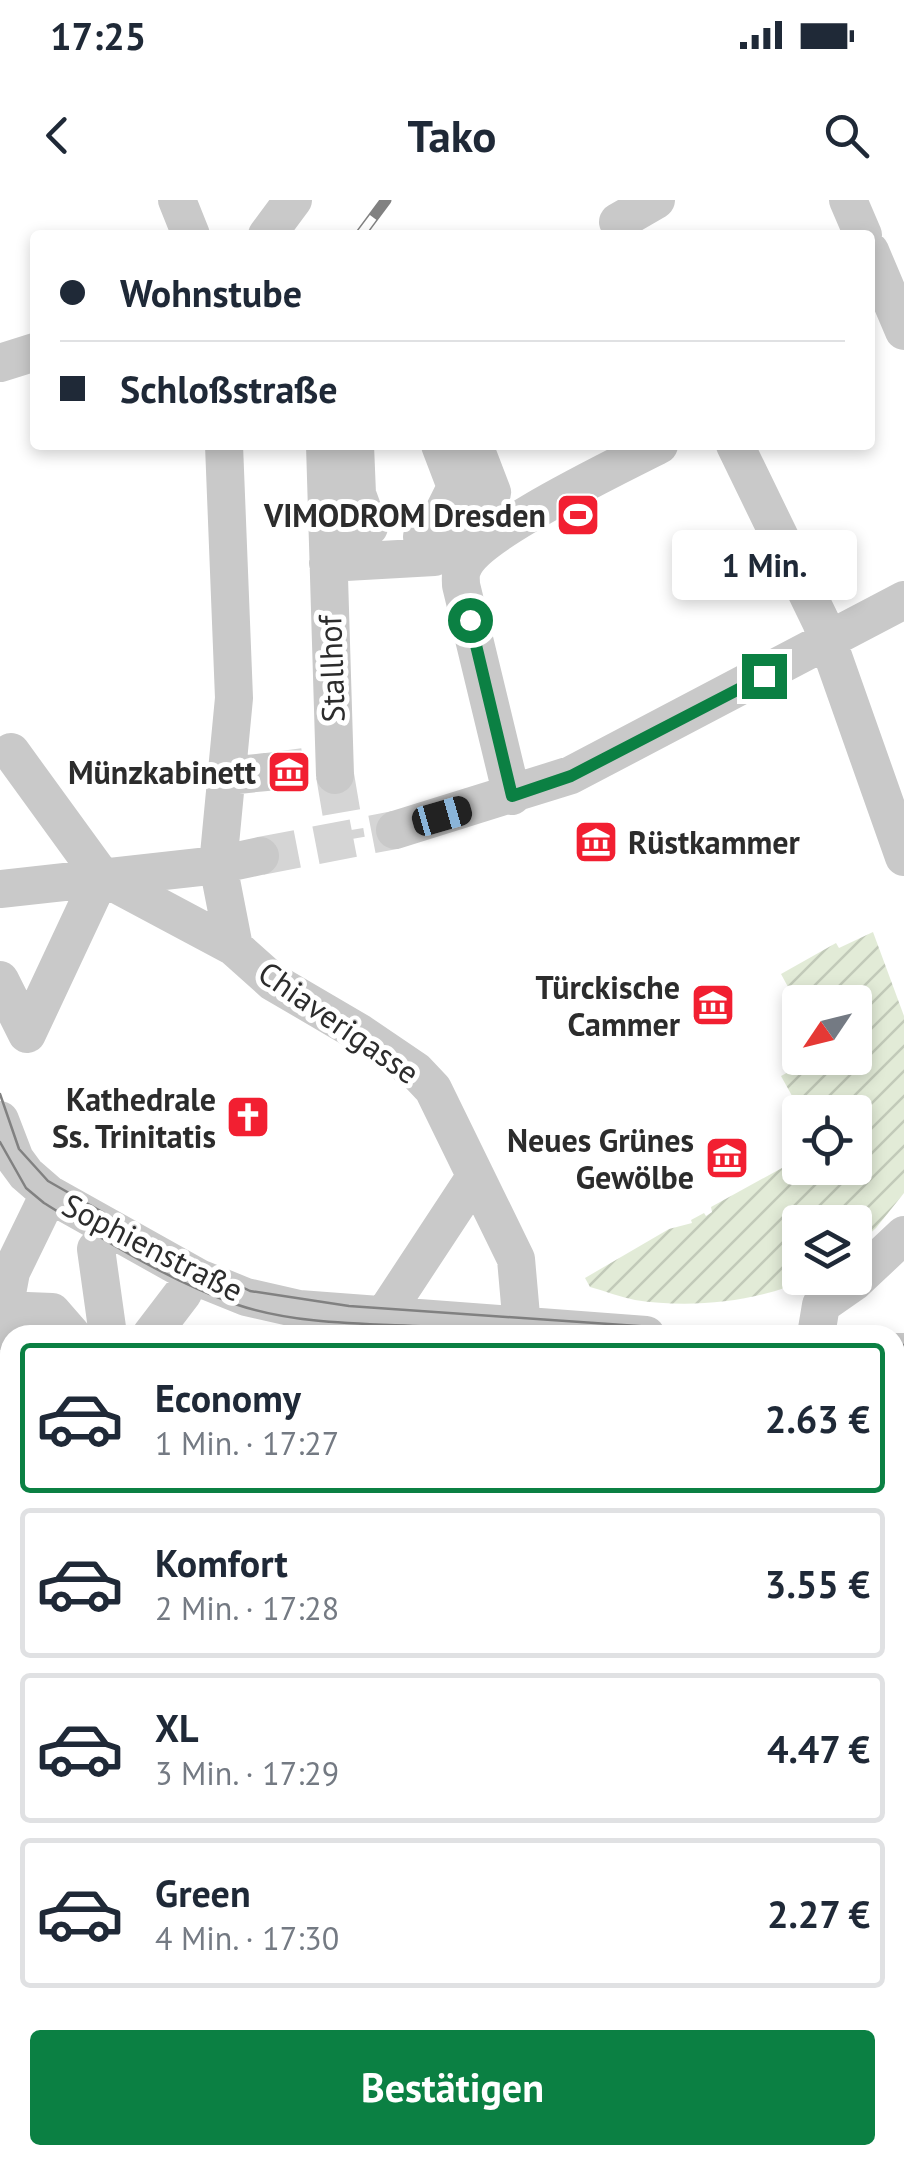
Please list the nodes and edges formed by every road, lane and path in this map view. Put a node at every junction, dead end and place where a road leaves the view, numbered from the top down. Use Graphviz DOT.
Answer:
graph roads {
  1 [pos="177,200"];
  2 [pos="656,200"];
  3 [pos="848,200"];
  4 [pos="611,220"];
  5 [pos="189,230"];
  6 [pos="861,230"];
  7 [pos="875,270"];
  8 [pos="891,329"];
  9 [pos="30,354"];
  10 [pos="0,363"];
  11 [pos="224,450"];
  12 [pos="325,450"];
  13 [pos="355,450"];
  14 [pos="442,450"];
  15 [pos="476,450"];
  16 [pos="648,450"];
  17 [pos="738,450"];
  18 [pos="369,527"];
  19 [pos="328,563"];
  20 [pos="904,600"];
  21 [pos="836,638"];
  22 [pos="860,674"];
  23 [pos="4,753"];
  24 [pos="327,768"];
  25 [pos="266,772"];
  26 [pos="228,776"];
  27 [pos="512,796"];
  28 [pos="395,830"];
  29 [pos="260,856"];
  30 [pos="904,858"];
  31 [pos="218,864"];
  32 [pos="102,876"];
  33 [pos="0,889"];
  34 [pos="234,947"];
  35 [pos="0,980"];
  36 [pos="0,1120"];
  37 [pos="476,1177"];
  38 [pos="49,1194"];
  39 [pos="904,1235"];
  40 [pos="96,1249"];
  41 [pos="182,1293"];
  42 [pos="1,1321"];
  43 [pos="63,1325"];
  44 [pos="107,1325"];
  45 [pos="158,1325"];
  46 [pos="380,1325"];
  47 [pos="522,1325"];
  48 [pos="818,1325"];
  49 [pos="0,1517"];
  50 [pos="0,1636"];
  1 -- 5 [label="street"];
  2 -- 4 [label="street"];
  3 -- 6 [label="street"];
  7 -- 8 [label="street"];
  9 -- 10 [label="street"];
  11 -- 26 [label="street, Chiaverigasse"];
  12 -- 19 [label="street, Stallhof"];
  13 -- 18 [label="street"];
  14 -- 18 [label="street"];
  15 -- 19 [label="street"];
  16 -- 27 [label="street"];
  17 -- 21 [label="street"];
  18 -- 19 [label="street"];
  19 -- 24 [label="street, Stallhof"];
  20 -- 21 [label="street"];
  21 -- 22 [label="street"];
  21 -- 27 [label="street"];
  21 -- 30 [label="street"];
  23 -- 32 [label="street"];
  25 -- 26 [label="street"];
  26 -- 31 [label="street, Chiaverigasse"];
  27 -- 28 [label="street"];
  29 -- 31 [label="street"];
  31 -- 32 [label="street"];
  31 -- 34 [label="street, Chiaverigasse"];
  32 -- 33 [label="street"];
  32 -- 34 [label="street"];
  32 -- 35 [label="street"];
  34 -- 37 [label="street, Chiaverigasse"];
  36 -- 38 [label="street, Sophienstraße"];
  37 -- 46 [label="street"];
  37 -- 47 [label="street, Chiaverigasse"];
  38 -- 42 [label="street"];
  38 -- 46 [label="street, Sophienstraße"];
  39 -- 48 [label="street"];
  40 -- 44 [label="street"];
  41 -- 45 [label="street"];
  42 -- 43 [label="street"];
  49 -- 50 [label="street"];
}
